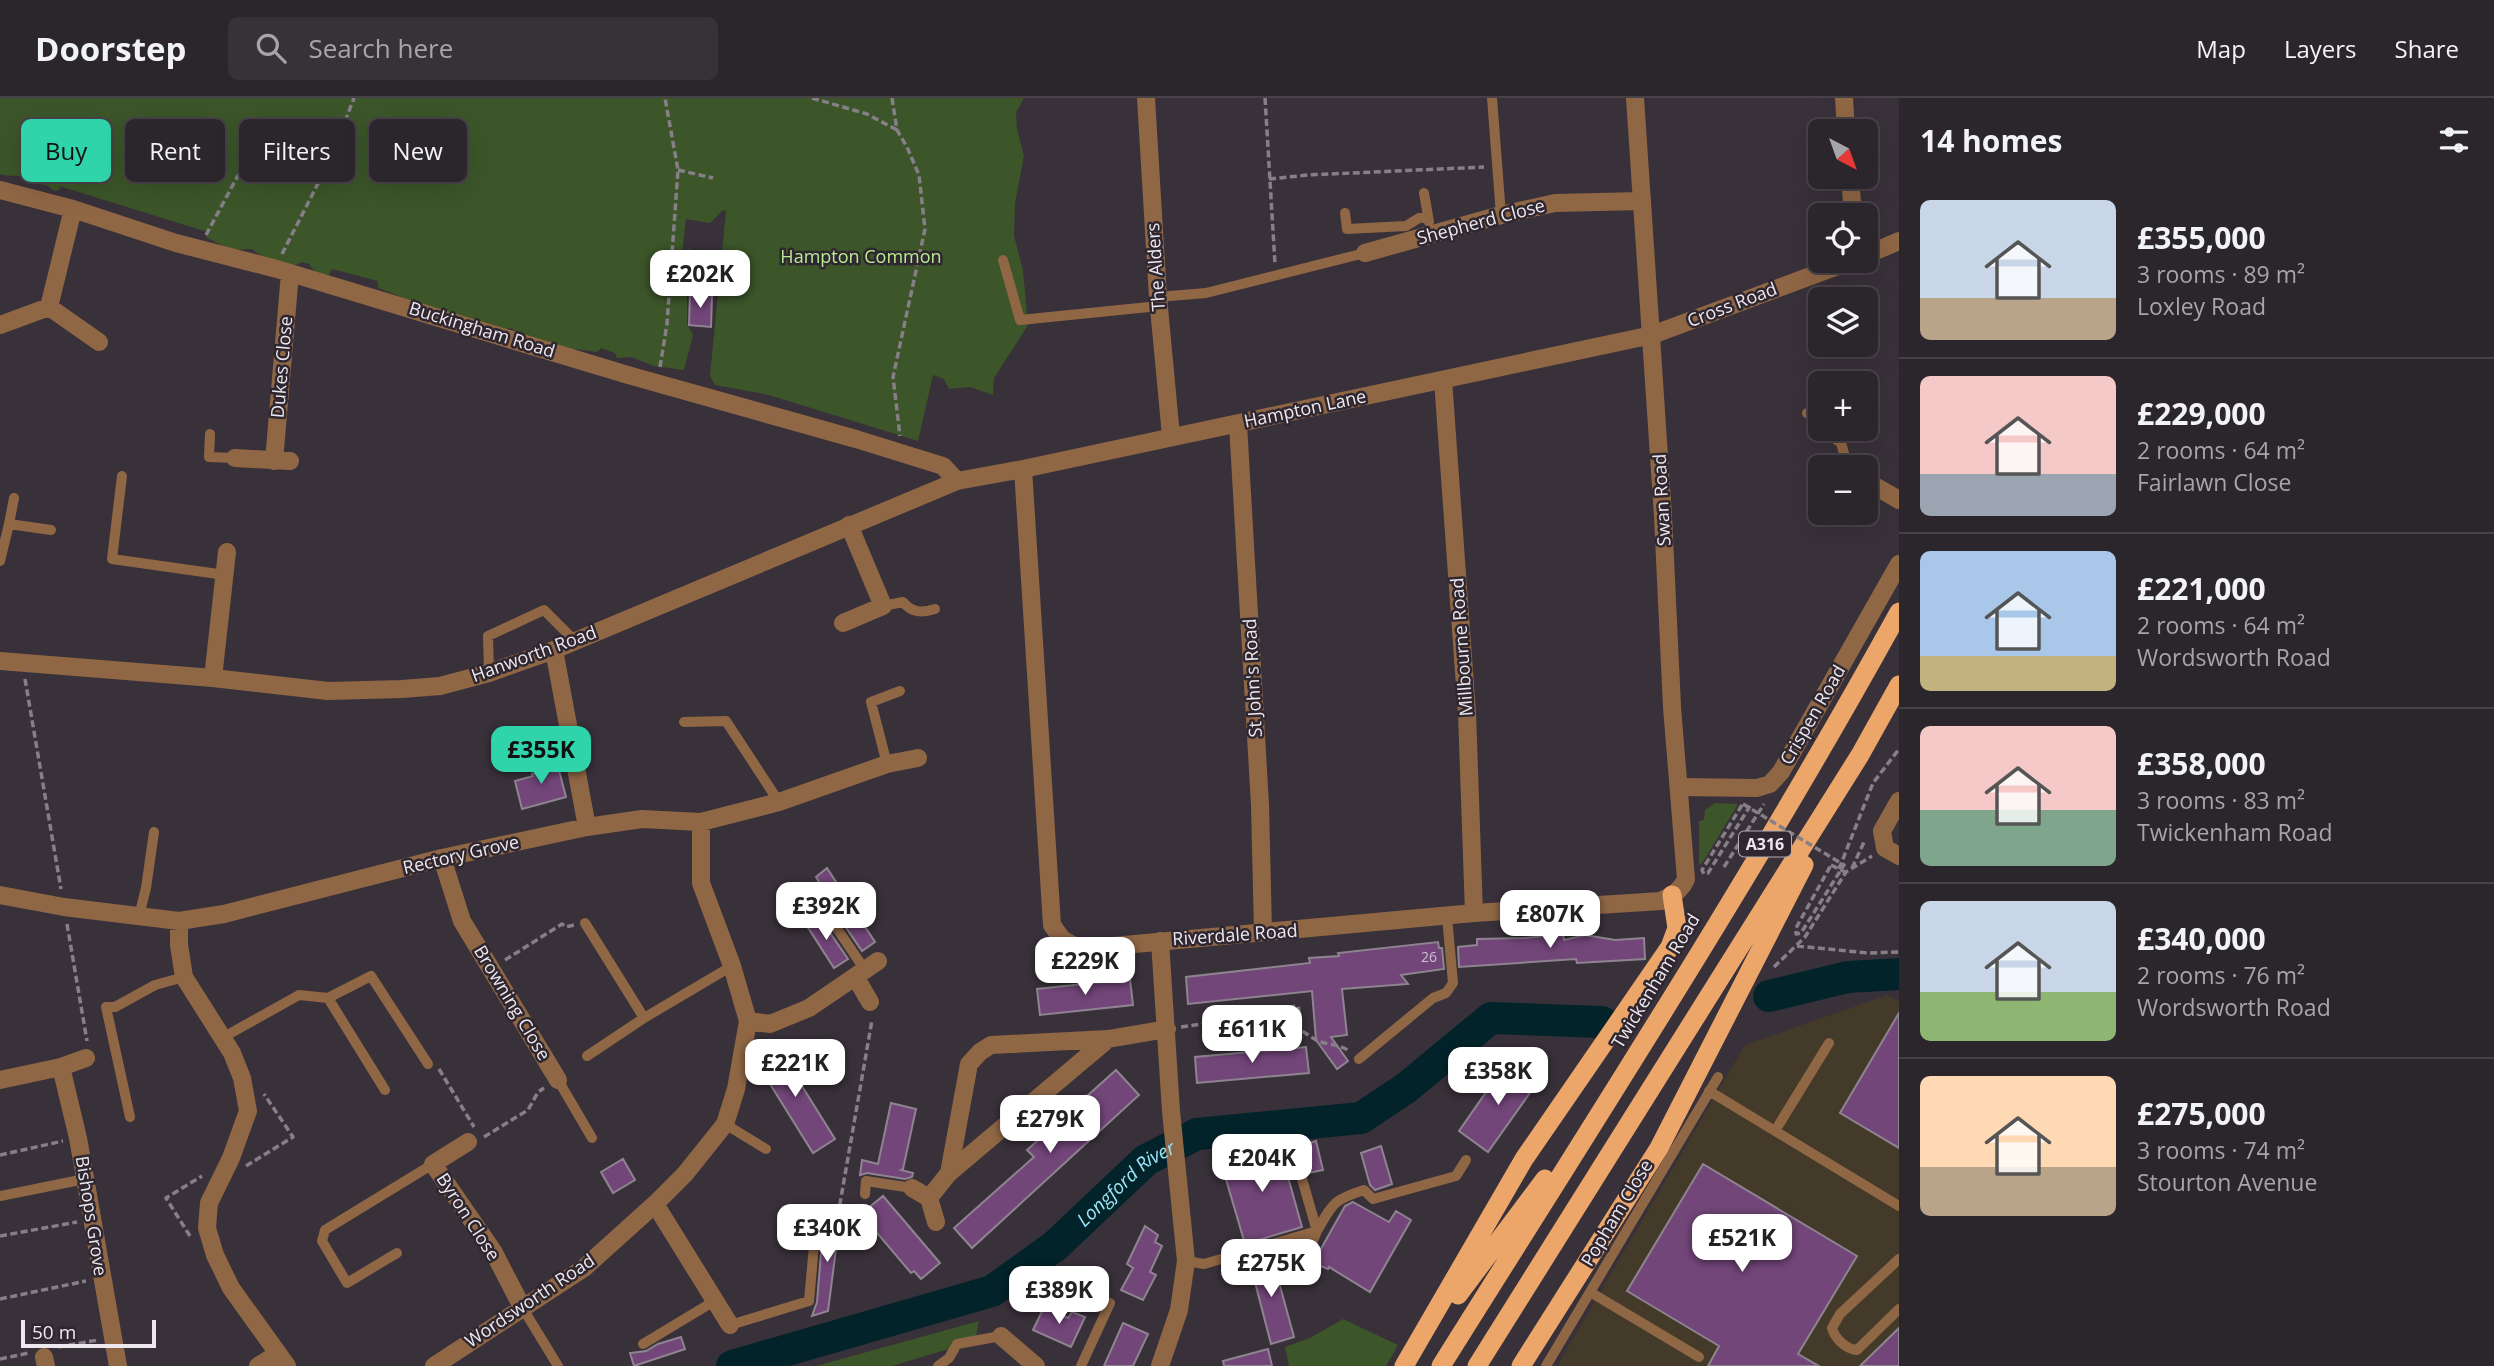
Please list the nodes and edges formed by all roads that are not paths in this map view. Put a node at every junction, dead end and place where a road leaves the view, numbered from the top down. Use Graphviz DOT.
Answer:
graph roads {
  1 [pos="1146,98"];
  2 [pos="1492,98"];
  3 [pos="1635,98"];
  4 [pos="1844,98"];
  5 [pos="1845,119"];
  6 [pos="0,191"];
  7 [pos="1424,193"];
  8 [pos="1642,201"];
  9 [pos="73,209"];
  10 [pos="1345,213"];
  11 [pos="1501,215"];
  12 [pos="1431,226"];
  13 [pos="1899,241"];
  14 [pos="1878,250"];
  15 [pos="1365,253"];
  16 [pos="1003,260"];
  17 [pos="284,271"];
  18 [pos="1819,273"];
  19 [pos="1158,302"];
  20 [pos="49,307"];
  21 [pos="0,325"];
  22 [pos="1652,335"];
  23 [pos="99,342"];
  24 [pos="1443,380"];
  25 [pos="1238,424"];
  26 [pos="210,434"];
  27 [pos="1171,436"];
  28 [pos="235,458"];
  29 [pos="1023,469"];
  30 [pos="122,476"];
  31 [pos="957,481"];
  32 [pos="1878,488"];
  33 [pos="14,498"];
  34 [pos="1899,500"];
  35 [pos="9,524"];
  36 [pos="849,525"];
  37 [pos="51,530"];
  38 [pos="227,552"];
  39 [pos="0,561"];
  40 [pos="1899,564"];
  41 [pos="225,575"];
  42 [pos="883,606"];
  43 [pos="935,609"];
  44 [pos="1899,612"];
  45 [pos="843,624"];
  46 [pos="575,641"];
  47 [pos="554,650"];
  48 [pos="0,661"];
  49 [pos="489,674"];
  50 [pos="213,678"];
  51 [pos="1899,685"];
  52 [pos="900,691"];
  53 [pos="684,722"];
  54 [pos="1860,755"];
  55 [pos="918,758"];
  56 [pos="887,764"];
  57 [pos="1679,787"];
  58 [pos="1899,801"];
  59 [pos="779,802"];
  60 [pos="701,822"];
  61 [pos="587,827"];
  62 [pos="154,832"];
  63 [pos="1892,852"];
  64 [pos="442,858"];
  65 [pos="813,893"];
  66 [pos="0,895"];
  67 [pos="1672,895"];
  68 [pos="1474,914"];
  69 [pos="139,916"];
  70 [pos="1447,917"];
  71 [pos="179,921"];
  72 [pos="585,923"];
  73 [pos="1263,932"];
  74 [pos="1160,941"];
  75 [pos="732,966"];
  76 [pos="866,970"];
  77 [pos="184,977"];
  78 [pos="328,998"];
  79 [pos="870,1002"];
  80 [pos="644,1018"];
  81 [pos="748,1021"];
  82 [pos="1167,1029"];
  83 [pos="222,1038"];
  84 [pos="1108,1039"];
  85 [pos="1829,1043"];
  86 [pos="587,1056"];
  87 [pos="86,1058"];
  88 [pos="1359,1059"];
  89 [pos="428,1063"];
  90 [pos="61,1067"];
  91 [pos="1626,1072"];
  92 [pos="1718,1077"];
  93 [pos="0,1080"];
  94 [pos="558,1080"];
  95 [pos="385,1090"];
  96 [pos="1709,1091"];
  97 [pos="130,1117"];
  98 [pos="724,1124"];
  99 [pos="1775,1131"];
  100 [pos="592,1138"];
  101 [pos="468,1144"];
  102 [pos="766,1149"];
  103 [pos="1294,1151"];
  104 [pos="1466,1160"];
  105 [pos="433,1164"];
  106 [pos="949,1173"];
  107 [pos="85,1179"];
  108 [pos="912,1188"];
  109 [pos="864,1194"];
  110 [pos="0,1196"];
  111 [pos="929,1198"];
  112 [pos="655,1204"];
  113 [pos="1899,1206"];
  114 [pos="936,1222"];
  115 [pos="816,1223"];
  116 [pos="1317,1231"];
  117 [pos="1309,1251"];
  118 [pos="397,1252"];
  119 [pos="1186,1261"];
  120 [pos="1896,1267"];
  121 [pos="1590,1292"];
  122 [pos="716,1300"];
  123 [pos="1111,1303"];
  124 [pos="522,1307"];
  125 [pos="1899,1309"];
  126 [pos="730,1325"];
  127 [pos="1001,1336"];
  128 [pos="643,1344"];
  129 [pos="1699,1357"];
  130 [pos="282,1360"];
  131 [pos="118,1366"];
  132 [pos="258,1366"];
  133 [pos="434,1366"];
  134 [pos="558,1366"];
  135 [pos="938,1366"];
  136 [pos="1036,1366"];
  137 [pos="1081,1366"];
  138 [pos="1160,1366"];
  139 [pos="1404,1366"];
  140 [pos="1441,1366"];
  141 [pos="1477,1366"];
  142 [pos="1521,1366"];
  143 [pos="1546,1366"];
  1 -- 19 [label="street, The Alders"];
  2 -- 11 [label="lane"];
  3 -- 8 [label="street, Swan Road"];
  4 -- 5 [label="street"];
  6 -- 9 [label="street, Buckingham Road"];
  7 -- 12 [label="lane"];
  8 -- 11 [label="street, Shepherd Close"];
  8 -- 22 [label="street, Swan Road"];
  9 -- 17 [label="street, Buckingham Road"];
  9 -- 20 [label="street"];
  10 -- 12 [label="lane"];
  11 -- 12 [label="street, Shepherd Close"];
  12 -- 15 [label="street, Shepherd Close"];
  13 -- 14 [label="street"];
  15 -- 19 [label="lane"];
  16 -- 19 [label="lane"];
  17 -- 28 [label="street, Dukes Close"];
  17 -- 31 [label="street, Buckingham Road"];
  18 -- 22 [label="street, Cross Road"];
  19 -- 27 [label="street, The Alders"];
  20 -- 21 [label="street"];
  20 -- 23 [label="street"];
  22 -- 24 [label="street, Hampton Lane"];
  22 -- 57 [label="street, Swan Road"];
  24 -- 25 [label="street, Hampton Lane"];
  24 -- 68 [label="street, Millbourne Road"];
  25 -- 27 [label="street, Hampton Lane"];
  25 -- 73 [label="street, St John's Road"];
  26 -- 28 [label="lane"];
  27 -- 29 [label="street, Hampton Lane"];
  29 -- 31 [label="street, Hampton Lane"];
  29 -- 74 [label="street, Riverdale Road"];
  30 -- 41 [label="lane"];
  31 -- 36 [label="street, Hanworth Road"];
  32 -- 34 [label="street"];
  33 -- 35 [label="lane"];
  35 -- 37 [label="lane"];
  35 -- 39 [label="lane"];
  36 -- 42 [label="street"];
  36 -- 46 [label="street, Hanworth Road"];
  38 -- 41 [label="street"];
  40 -- 57 [label="street, Crispen Road"];
  41 -- 50 [label="street"];
  42 -- 43 [label="lane"];
  42 -- 45 [label="street"];
  44 -- 91 [label="highway, Twickenham Road / A316"];
  46 -- 47 [label="street, Hanworth Road"];
  46 -- 49 [label="lane"];
  47 -- 49 [label="street, Hanworth Road"];
  47 -- 61 [label="street"];
  48 -- 50 [label="street, Hanworth Road"];
  49 -- 50 [label="street, Hanworth Road"];
  51 -- 54 [label="highway, A316"];
  52 -- 56 [label="lane"];
  53 -- 59 [label="lane"];
  54 -- 141 [label="highway, A316"];
  54 -- 142 [label="highway"];
  55 -- 56 [label="street, Rectory Grove"];
  56 -- 59 [label="street, Rectory Grove"];
  57 -- 67 [label="street, Swan Road"];
  58 -- 63 [label="street"];
  59 -- 60 [label="street, Rectory Grove"];
  60 -- 61 [label="street, Rectory Grove"];
  60 -- 75 [label="street, Wordsworth Road"];
  61 -- 64 [label="street, Rectory Grove"];
  62 -- 69 [label="lane"];
  64 -- 71 [label="street, Rectory Grove"];
  64 -- 94 [label="street, Browning Close"];
  65 -- 76 [label="lane"];
  66 -- 69 [label="street, Rectory Grove"];
  67 -- 68 [label="street, Riverdale Road"];
  67 -- 139 [label="highway"];
  68 -- 70 [label="street, Riverdale Road"];
  69 -- 71 [label="street, Rectory Grove"];
  70 -- 73 [label="street, Riverdale Road"];
  70 -- 88 [label="lane"];
  71 -- 77 [label="street"];
  72 -- 80 [label="lane"];
  73 -- 74 [label="street, Riverdale Road"];
  74 -- 82 [label="street"];
  75 -- 80 [label="lane"];
  75 -- 81 [label="street, Wordsworth Road"];
  76 -- 79 [label="street"];
  76 -- 81 [label="street"];
  77 -- 83 [label="street"];
  77 -- 97 [label="lane"];
  78 -- 83 [label="lane"];
  78 -- 89 [label="lane"];
  78 -- 95 [label="lane"];
  80 -- 86 [label="lane"];
  81 -- 98 [label="street, Wordsworth Road"];
  82 -- 84 [label="street"];
  82 -- 119 [label="street"];
  83 -- 130 [label="street"];
  84 -- 106 [label="street"];
  84 -- 106 [label="street"];
  85 -- 99 [label="lane"];
  87 -- 90 [label="street"];
  90 -- 93 [label="street"];
  90 -- 107 [label="street, Bishops Grove"];
  91 -- 139 [label="highway"];
  91 -- 140 [label="highway, Twickenham Road / A316"];
  92 -- 96 [label="lane, Popham Close"];
  94 -- 100 [label="lane"];
  96 -- 99 [label="lane"];
  96 -- 121 [label="lane, Popham Close"];
  98 -- 102 [label="lane"];
  98 -- 112 [label="street, Wordsworth Road"];
  99 -- 113 [label="lane"];
  101 -- 105 [label="street, Byron Close"];
  103 -- 116 [label="lane"];
  104 -- 116 [label="lane"];
  105 -- 118 [label="lane"];
  105 -- 124 [label="street, Byron Close"];
  106 -- 111 [label="street"];
  107 -- 110 [label="lane"];
  107 -- 131 [label="street, Bishops Grove"];
  108 -- 109 [label="lane"];
  108 -- 111 [label="street"];
  111 -- 114 [label="street"];
  112 -- 122 [label="street"];
  112 -- 124 [label="street, Wordsworth Road"];
  115 -- 126 [label="lane"];
  116 -- 117 [label="lane"];
  116 -- 119 [label="lane"];
  119 -- 138 [label="street"];
  120 -- 125 [label="lane"];
  121 -- 129 [label="lane"];
  121 -- 143 [label="lane, Popham Close"];
  122 -- 126 [label="street"];
  122 -- 128 [label="lane"];
  123 -- 137 [label="lane"];
  124 -- 133 [label="street, Wordsworth Road"];
  124 -- 134 [label="lane"];
  127 -- 135 [label="lane"];
  127 -- 136 [label="street"];
  130 -- 132 [label="street"];
}
